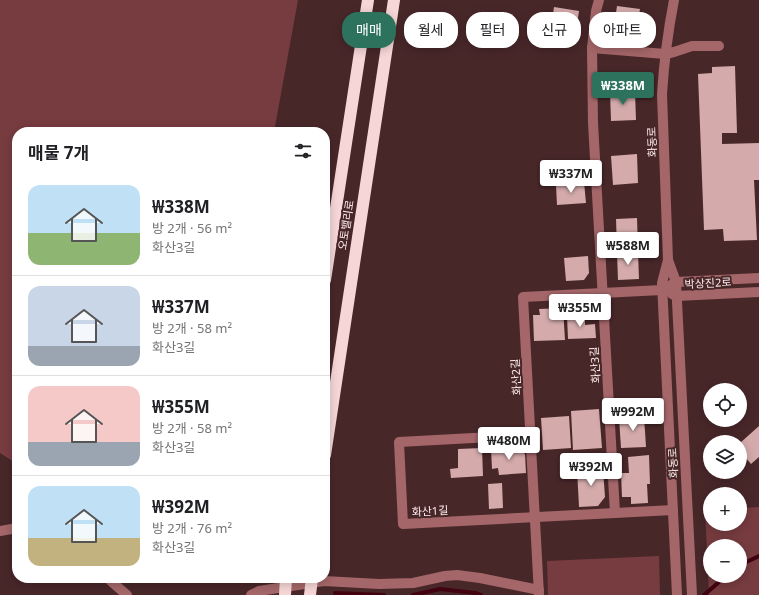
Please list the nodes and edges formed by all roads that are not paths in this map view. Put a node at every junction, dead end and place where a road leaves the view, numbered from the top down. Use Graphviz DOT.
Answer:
graph roads {
  1 [pos="368,0"];
  2 [pos="394,0"];
  3 [pos="599,0"];
  4 [pos="674,0"];
  5 [pos="596,12"];
  6 [pos="719,46"];
  7 [pos="592,48"];
  8 [pos="665,54"];
  9 [pos="330,247"];
  10 [pos="668,260"];
  11 [pos="759,278"];
  12 [pos="676,282"];
  13 [pos="662,290"];
  14 [pos="759,292"];
  15 [pos="602,293"];
  16 [pos="677,296"];
  17 [pos="330,422"];
  18 [pos="531,436"];
  19 [pos="673,510"];
  20 [pos="615,513"];
  21 [pos="535,517"];
  22 [pos="12,529"];
  23 [pos="0,531"];
  24 [pos="330,581"];
  25 [pos="113,583"];
  26 [pos="286,583"];
  27 [pos="311,583"];
  28 [pos="312,583"];
  29 [pos="691,592"];
  30 [pos="539,593"];
  31 [pos="127,595"];
  32 [pos="251,595"];
  33 [pos="285,595"];
  34 [pos="310,595"];
  35 [pos="677,595"];
  1 -- 9 [label="highway, 오토밸리로"];
  2 -- 17 [label="highway, 오토밸리로"];
  3 -- 5 [label="street, 화산3길"];
  4 -- 8 [label="street, 화동로"];
  6 -- 8 [label="street"];
  7 -- 8 [label="street"];
  7 -- 15 [label="street, 화산3길"];
  8 -- 10 [label="street, 화동로"];
  10 -- 12 [label="street, 화동로"];
  10 -- 13 [label="street, 화동로"];
  11 -- 12 [label="street, 박상진2로"];
  12 -- 13 [label="street, 박상진2로"];
  12 -- 16 [label="street, 화동로"];
  13 -- 15 [label="street, 화산2길"];
  13 -- 16 [label="street, 박상진2로"];
  13 -- 19 [label="street, 화동로"];
  14 -- 16 [label="street, 박상진2로"];
  15 -- 18 [label="street, 화산2길"];
  15 -- 20 [label="street, 화산3길"];
  16 -- 29 [label="street, 화동로"];
  18 -- 21 [label="street, 화산2길"];
  18 -- 21 [label="street, 화산1길"];
  19 -- 20 [label="street, 화산1길"];
  19 -- 35 [label="street, 화동로"];
  20 -- 21 [label="street, 화산1길"];
  21 -- 30 [label="street, 화산2길"];
  22 -- 23 [label="street"];
  24 -- 30 [label="street"];
  25 -- 31 [label="street"];
  26 -- 33 [label="highway"];
  27 -- 34 [label="highway"];
  28 -- 32 [label="street"];
}
